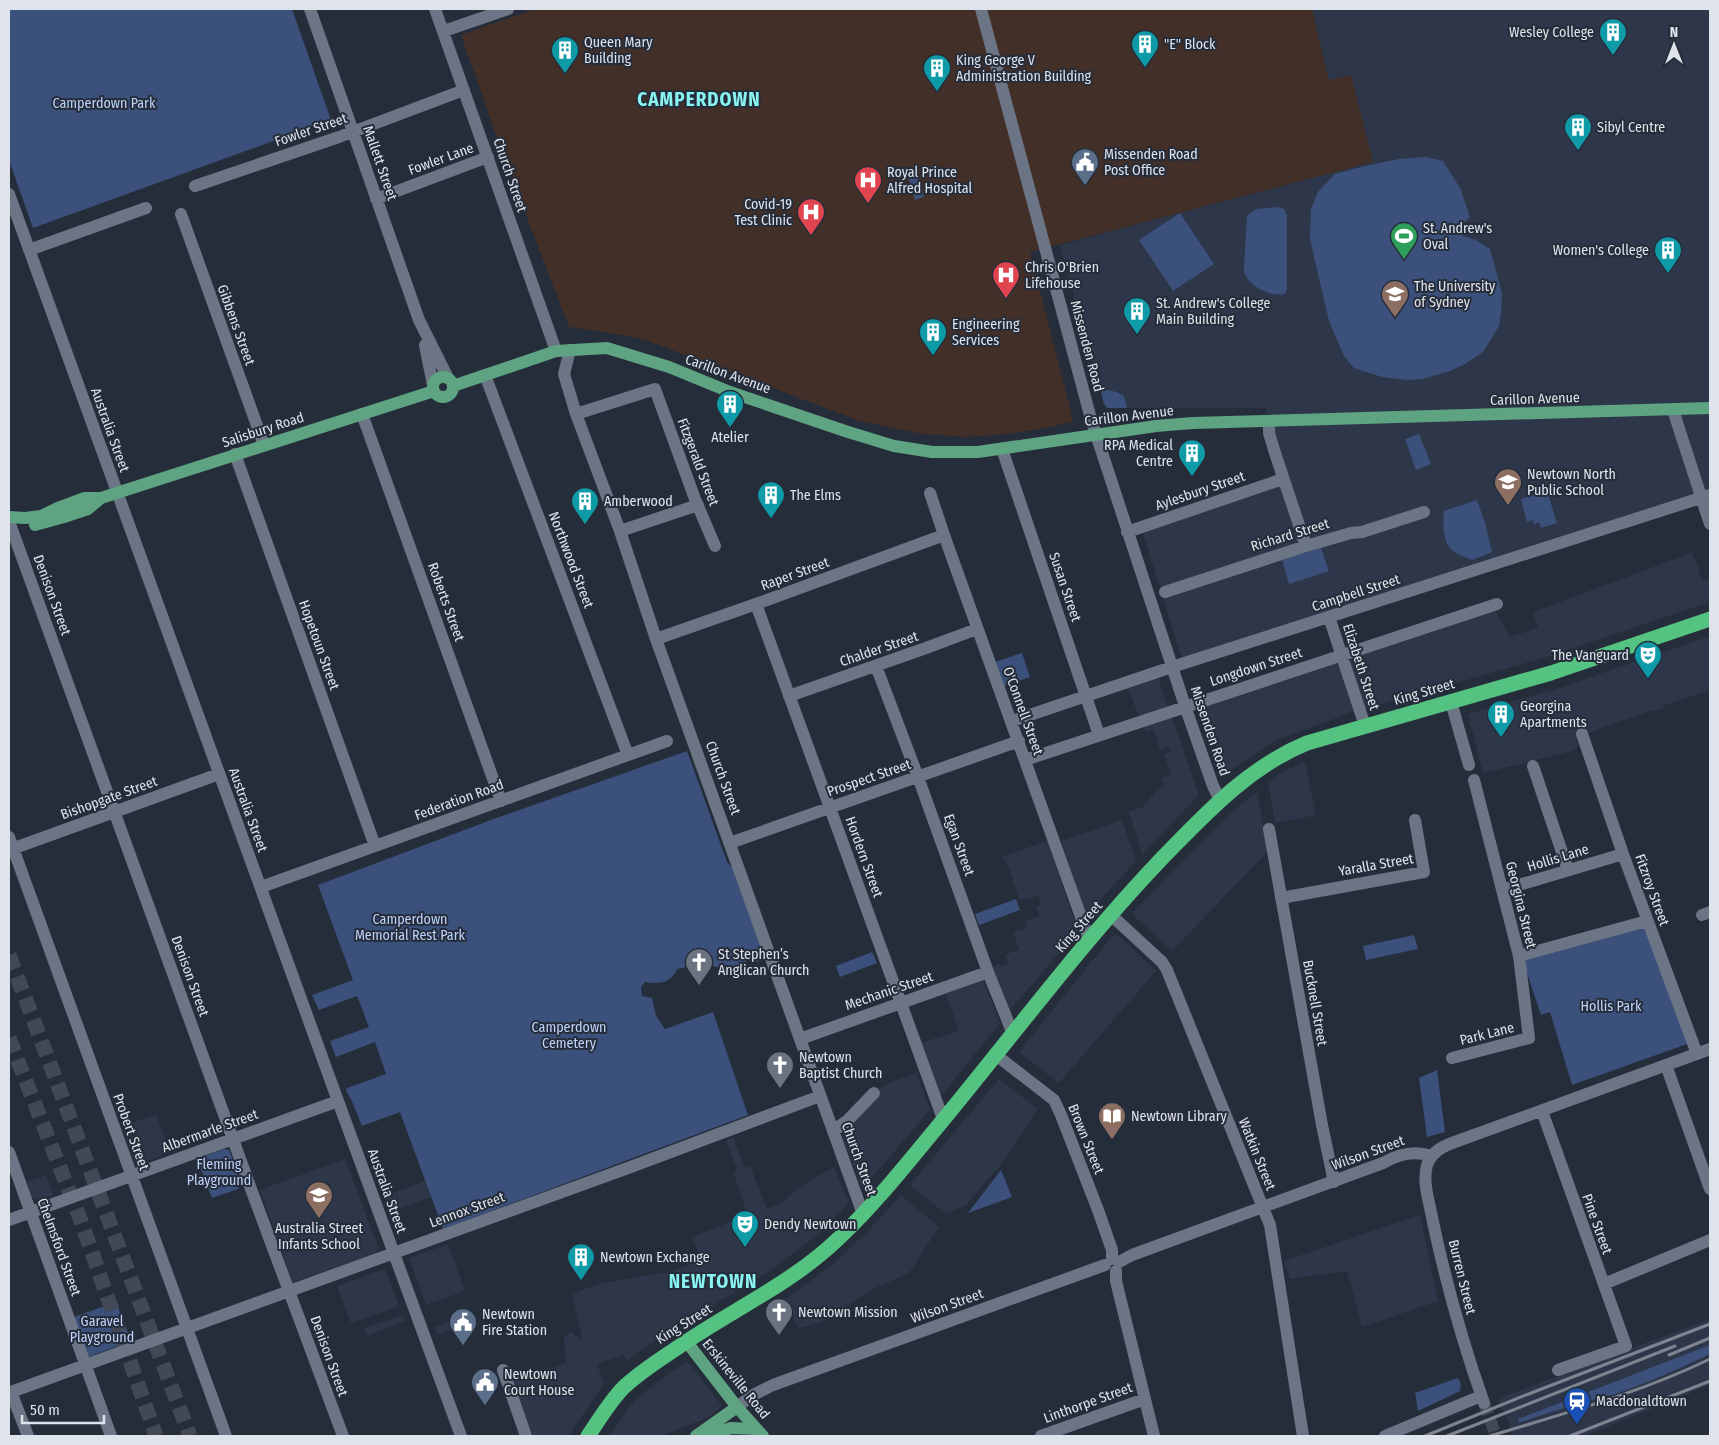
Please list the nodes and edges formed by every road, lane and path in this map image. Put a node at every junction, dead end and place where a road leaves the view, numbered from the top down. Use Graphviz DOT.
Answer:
graph roads {
  1 [pos="310,9"];
  2 [pos="435,9"];
  3 [pos="508,9"];
  4 [pos="981,9"];
  5 [pos="444,31"];
  6 [pos="464,90"];
  7 [pos="353,132"];
  8 [pos="488,157"];
  9 [pos="194,186"];
  10 [pos="9,194"];
  11 [pos="376,198"];
  12 [pos="146,208"];
  13 [pos="181,214"];
  14 [pos="29,250"];
  15 [pos="422,327"];
  16 [pos="570,350"];
  17 [pos="556,351"];
  18 [pos="485,375"];
  19 [pos="451,382"];
  20 [pos="434,388"];
  21 [pos="1710,408"];
  22 [pos="1673,410"];
  23 [pos="362,414"];
  24 [pos="576,414"];
  25 [pos="1269,421"];
  26 [pos="1096,435"];
  27 [pos="264,445"];
  28 [pos="1002,449"];
  29 [pos="235,454"];
  30 [pos="1283,479"];
  31 [pos="117,492"];
  32 [pos="930,493"];
  33 [pos="1706,496"];
  34 [pos="698,505"];
  35 [pos="1424,512"];
  36 [pos="9,522"];
  37 [pos="1710,524"];
  38 [pos="620,531"];
  39 [pos="1127,532"];
  40 [pos="944,535"];
  41 [pos="715,546"];
  42 [pos="1306,546"];
  43 [pos="1165,592"];
  44 [pos="756,604"];
  45 [pos="1497,604"];
  46 [pos="1329,617"];
  47 [pos="1710,619"];
  48 [pos="977,629"];
  49 [pos="656,639"];
  50 [pos="1342,655"];
  51 [pos="876,666"];
  52 [pos="1172,667"];
  53 [pos="789,696"];
  54 [pos="1086,696"];
  55 [pos="1451,702"];
  56 [pos="1185,706"];
  57 [pos="1012,721"];
  58 [pos="1365,726"];
  59 [pos="1582,734"];
  60 [pos="1099,735"];
  61 [pos="667,741"];
  62 [pos="1019,741"];
  63 [pos="628,755"];
  64 [pos="1025,760"];
  65 [pos="1469,765"];
  66 [pos="1533,766"];
  67 [pos="219,774"];
  68 [pos="918,777"];
  69 [pos="1474,780"];
  70 [pos="1220,800"];
  71 [pos="501,801"];
  72 [pos="830,808"];
  73 [pos="114,811"];
  74 [pos="1415,820"];
  75 [pos="1269,829"];
  76 [pos="730,843"];
  77 [pos="10,845"];
  78 [pos="375,846"];
  79 [pos="1623,854"];
  80 [pos="1568,870"];
  81 [pos="261,887"];
  82 [pos="1502,890"];
  83 [pos="1281,898"];
  84 [pos="1111,915"];
  85 [pos="1647,921"];
  86 [pos="1089,939"];
  87 [pos="1519,956"];
  88 [pos="988,972"];
  89 [pos="901,1003"];
  90 [pos="1013,1034"];
  91 [pos="1529,1038"];
  92 [pos="800,1039"];
  93 [pos="1710,1049"];
  94 [pos="1697,1054"];
  95 [pos="996,1055"];
  96 [pos="1452,1058"];
  97 [pos="1666,1065"];
  98 [pos="874,1093"];
  99 [pos="820,1096"];
  100 [pos="338,1101"];
  101 [pos="1542,1111"];
  102 [pos="943,1119"];
  103 [pos="833,1131"];
  104 [pos="233,1139"];
  105 [pos="9,1152"];
  106 [pos="1431,1156"];
  107 [pos="132,1176"];
  108 [pos="1334,1182"];
  109 [pos="1710,1189"];
  110 [pos="1264,1207"];
  111 [pos="31,1212"];
  112 [pos="863,1214"];
  113 [pos="9,1220"];
  114 [pos="1710,1240"];
  115 [pos="393,1253"];
  116 [pos="1113,1264"];
  117 [pos="1604,1284"];
  118 [pos="290,1291"];
  119 [pos="187,1328"];
  120 [pos="686,1341"];
  121 [pos="85,1365"];
  122 [pos="503,1370"];
  123 [pos="1558,1370"];
  124 [pos="1145,1399"];
  125 [pos="737,1407"];
  126 [pos="760,1433"];
  127 [pos="28,1436"];
  128 [pos="111,1436"];
  129 [pos="226,1436"];
  130 [pos="343,1436"];
  131 [pos="461,1436"];
  132 [pos="526,1436"];
  133 [pos="588,1436"];
  134 [pos="696,1436"];
  135 [pos="707,1436"];
  136 [pos="1041,1436"];
  137 [pos="1154,1436"];
  138 [pos="1303,1436"];
  139 [pos="1385,1436"];
  1 -- 7 [label="street, Mallett Street"];
  2 -- 5 [label="street, Church Street"];
  3 -- 5 [label="street"];
  4 -- 26 [label="street, Missenden Road"];
  5 -- 6 [label="street, Church Street"];
  6 -- 7 [label="street, Fowler Street"];
  6 -- 8 [label="street, Church Street"];
  7 -- 9 [label="street, Fowler Street"];
  7 -- 11 [label="street, Mallett Street"];
  8 -- 11 [label="street, Fowler Lane"];
  8 -- 17 [label="street, Church Street"];
  10 -- 14 [label="street, Australia Street"];
  11 -- 15 [label="street, Mallett Street"];
  12 -- 14 [label="street"];
  13 -- 27 [label="street, Gibbens Street"];
  14 -- 31 [label="street, Australia Street"];
  15 -- 19 [label="street, Mallett Street"];
  15 -- 20 [label="street, Mallett Street"];
  16 -- 17 [label="main road"];
  16 -- 24 [label="street, Church Street"];
  16 -- 28 [label="main road, Carillon Avenue"];
  17 -- 18 [label="main road"];
  18 -- 19 [label="main road"];
  18 -- 63 [label="street, Northwood Street"];
  19 -- 20 [label="main road, Salisbury Road"];
  20 -- 23 [label="main road, Salisbury Road"];
  21 -- 22 [label="main road, Carillon Avenue"];
  22 -- 25 [label="main road, Carillon Avenue"];
  22 -- 33 [label="street"];
  23 -- 27 [label="main road, Salisbury Road"];
  23 -- 71 [label="street, Roberts Street"];
  24 -- 34 [label="street, Fitzgerald Street"];
  24 -- 38 [label="street, Church Street"];
  25 -- 26 [label="main road, Carillon Avenue"];
  25 -- 30 [label="street"];
  26 -- 28 [label="main road, Carillon Avenue"];
  26 -- 39 [label="street, Missenden Road"];
  27 -- 29 [label="main road, Salisbury Road"];
  28 -- 54 [label="street, Susan Street"];
  29 -- 31 [label="main road, Salisbury Road"];
  29 -- 78 [label="street, Hopetoun Street"];
  30 -- 39 [label="street, Aylesbury Street"];
  30 -- 42 [label="street"];
  31 -- 36 [label="main road, Salisbury Road"];
  31 -- 67 [label="street, Australia Street"];
  32 -- 40 [label="street, O'Connell Street"];
  33 -- 37 [label="street"];
  33 -- 46 [label="street, Campbell Street"];
  34 -- 38 [label="street"];
  34 -- 41 [label="street, Fitzgerald Street"];
  35 -- 42 [label="street, Richard Street"];
  36 -- 73 [label="street, Denison Street"];
  38 -- 49 [label="street, Church Street"];
  39 -- 52 [label="street, Missenden Road"];
  40 -- 44 [label="street, Raper Street"];
  40 -- 48 [label="street, O'Connell Street"];
  42 -- 43 [label="street, Richard Street"];
  44 -- 49 [label="street, Raper Street"];
  44 -- 53 [label="street, Hordern Street"];
  45 -- 50 [label="street, Longdown Street"];
  46 -- 50 [label="street, Elizabeth Street"];
  46 -- 52 [label="street, Campbell Street"];
  47 -- 55 [label="highway, King Street"];
  48 -- 51 [label="street, Chalder Street"];
  48 -- 57 [label="street, O'Connell Street"];
  49 -- 76 [label="street, Church Street"];
  50 -- 56 [label="street, Longdown Street"];
  50 -- 58 [label="street, Elizabeth Street"];
  51 -- 53 [label="street, Chalder Street"];
  51 -- 68 [label="street, Egan Street"];
  52 -- 54 [label="street, Campbell Street"];
  52 -- 56 [label="street, Missenden Road"];
  53 -- 72 [label="street, Hordern Street"];
  54 -- 57 [label="street, Campbell Street"];
  54 -- 60 [label="street, Susan Street"];
  55 -- 58 [label="highway, King Street"];
  55 -- 65 [label="street"];
  56 -- 60 [label="street, Longdown Street"];
  56 -- 70 [label="street, Missenden Road"];
  57 -- 62 [label="street, O'Connell Street"];
  58 -- 70 [label="highway, King Street"];
  59 -- 79 [label="street, Fitzroy Street"];
  60 -- 64 [label="street, Longdown Street"];
  61 -- 63 [label="street, Federation Road"];
  62 -- 64 [label="street, O'Connell Street"];
  62 -- 68 [label="street, Prospect Street"];
  63 -- 71 [label="street, Federation Road"];
  64 -- 86 [label="street, O'Connell Street"];
  66 -- 80 [label="street"];
  67 -- 73 [label="street, Bishopgate Street"];
  67 -- 81 [label="street, Australia Street"];
  68 -- 72 [label="street, Prospect Street"];
  68 -- 88 [label="street, Egan Street"];
  69 -- 82 [label="street, Georgina Street"];
  70 -- 84 [label="highway, King Street"];
  71 -- 78 [label="street, Federation Road"];
  72 -- 76 [label="street, Prospect Street"];
  72 -- 89 [label="street, Hordern Street"];
  73 -- 77 [label="street, Bishopgate Street"];
  73 -- 104 [label="street, Denison Street"];
  74 -- 83 [label="street, Yaralla Street"];
  75 -- 83 [label="street, Bucknell Street"];
  76 -- 92 [label="street, Church Street"];
  77 -- 107 [label="street, Probert Street"];
  78 -- 81 [label="street, Federation Road"];
  79 -- 80 [label="street, Hollis Lane"];
  79 -- 85 [label="street, Fitzroy Street"];
  80 -- 82 [label="street, Hollis Lane"];
  81 -- 100 [label="street, Australia Street"];
  82 -- 87 [label="street, Georgina Street"];
  83 -- 108 [label="street, Bucknell Street"];
  84 -- 86 [label="highway, King Street"];
  84 -- 110 [label="street, Watkin Street"];
  85 -- 87 [label="street"];
  85 -- 94 [label="street, Fitzroy Street"];
  86 -- 90 [label="highway, King Street"];
  87 -- 91 [label="street, Georgina Street"];
  88 -- 89 [label="street, Mechanic Street"];
  88 -- 90 [label="street, Egan Street"];
  89 -- 92 [label="street, Mechanic Street"];
  89 -- 102 [label="street, Hordern Street"];
  90 -- 95 [label="highway, King Street"];
  91 -- 96 [label="street, Park Lane"];
  92 -- 99 [label="street, Church Street"];
  93 -- 94 [label="street"];
  94 -- 97 [label="street"];
  95 -- 102 [label="highway, King Street"];
  95 -- 116 [label="street, Brown Street"];
  97 -- 101 [label="street"];
  97 -- 109 [label="street"];
  98 -- 103 [label="street"];
  99 -- 103 [label="street, Church Street"];
  99 -- 115 [label="street, Lennox Street"];
  100 -- 104 [label="street, Albermarle Street"];
  100 -- 115 [label="street, Australia Street"];
  101 -- 106 [label="street"];
  101 -- 117 [label="street, Pine Street"];
  102 -- 112 [label="highway, King Street"];
  103 -- 112 [label="street, Church Street"];
  104 -- 107 [label="street, Albermarle Street"];
  104 -- 118 [label="street, Denison Street"];
  105 -- 111 [label="street, Chelmsford Street"];
  106 -- 108 [label="street, Wilson Street"];
  106 -- 139 [label="street, Burren Street"];
  107 -- 111 [label="street, Albermarle Street"];
  107 -- 119 [label="street, Probert Street"];
  108 -- 110 [label="street, Wilson Street"];
  110 -- 116 [label="street, Wilson Street"];
  110 -- 138 [label="street, Watkin Street"];
  111 -- 113 [label="street, Albermarle Street"];
  111 -- 121 [label="street, Chelmsford Street"];
  112 -- 120 [label="highway, King Street"];
  114 -- 117 [label="street"];
  115 -- 118 [label="street, Lennox Street"];
  115 -- 131 [label="street, Australia Street"];
  116 -- 124 [label="street, Brown Street"];
  116 -- 125 [label="street, Wilson Street"];
  117 -- 123 [label="street, Pine Street"];
  118 -- 119 [label="street, Lennox Street"];
  118 -- 130 [label="street, Denison Street"];
  119 -- 121 [label="street, Lennox Street"];
  119 -- 129 [label="street, Probert Street"];
  120 -- 125 [label="main road, Erskineville Road"];
  120 -- 133 [label="highway, King Street"];
  121 -- 127 [label="street, Lennox Street"];
  121 -- 128 [label="street, Chelmsford Street"];
  122 -- 132 [label="street"];
  124 -- 136 [label="street, Linthorpe Street"];
  124 -- 137 [label="street, Brown Street"];
  125 -- 126 [label="main road, Erskineville Road"];
  125 -- 134 [label="main road, Wilson Street"];
  126 -- 135 [label="main road"];
}
